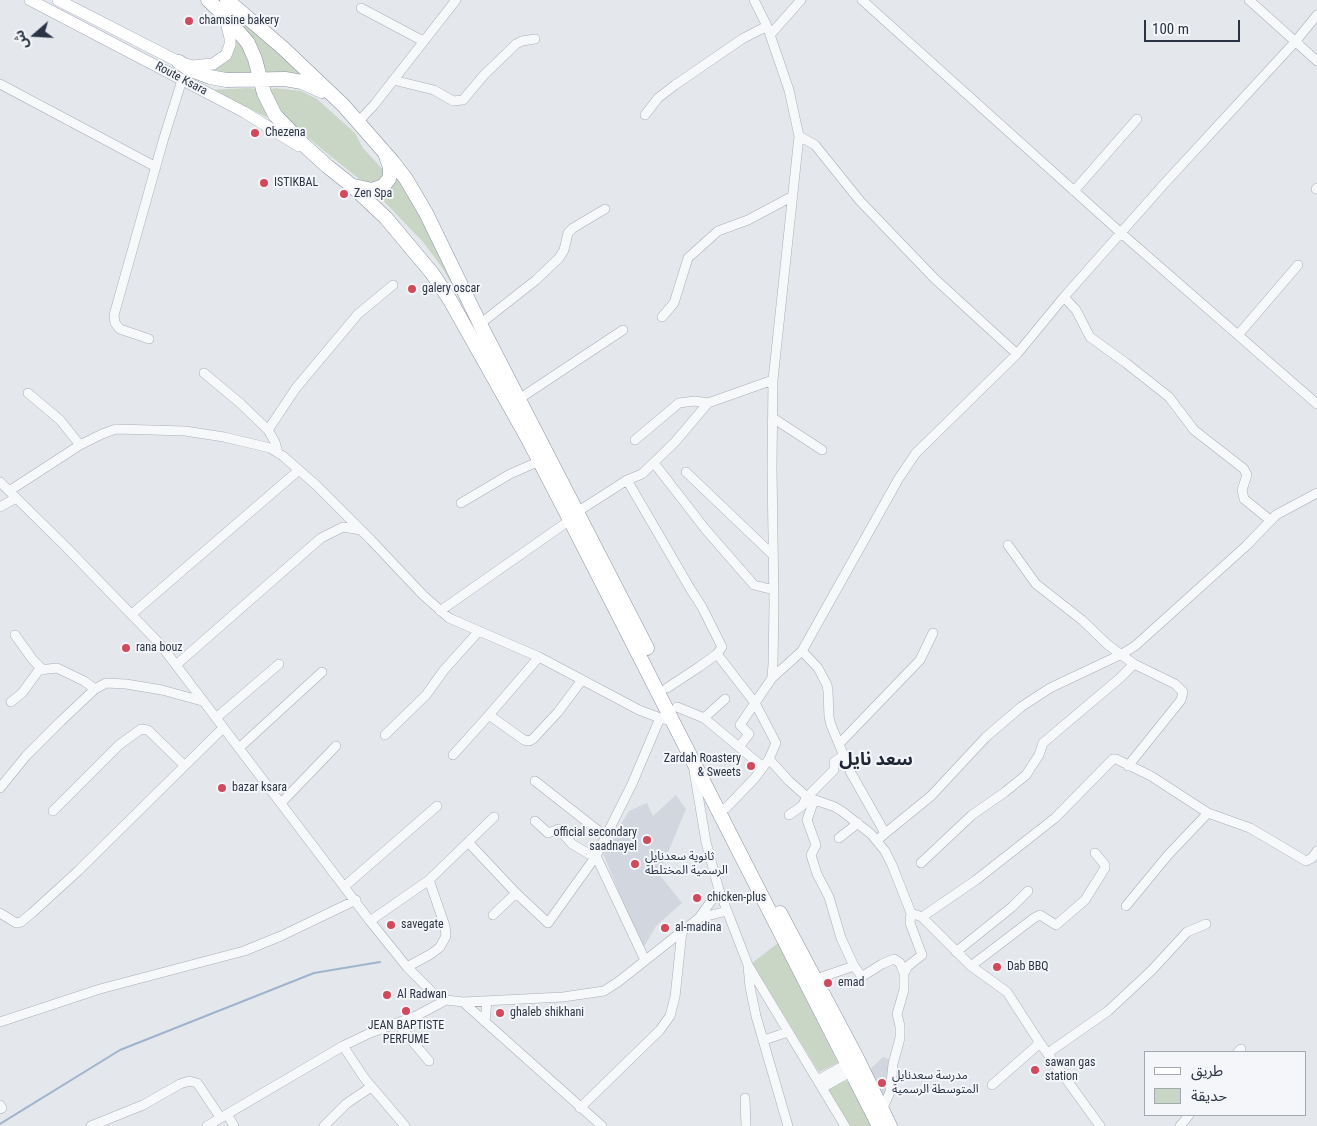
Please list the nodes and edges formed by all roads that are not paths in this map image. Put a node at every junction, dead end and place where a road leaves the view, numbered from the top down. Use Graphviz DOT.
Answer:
graph roads {
  1 [pos="30,0"];
  2 [pos="58,0"];
  3 [pos="208,0"];
  4 [pos="456,0"];
  5 [pos="754,0"];
  6 [pos="801,0"];
  7 [pos="862,0"];
  8 [pos="1248,0"];
  9 [pos="225,7"];
  10 [pos="361,8"];
  11 [pos="1317,15"];
  12 [pos="769,30"];
  13 [pos="535,39"];
  14 [pos="423,41"];
  15 [pos="1295,42"];
  16 [pos="1317,61"];
  17 [pos="179,62"];
  18 [pos="260,79"];
  19 [pos="182,80"];
  20 [pos="393,80"];
  21 [pos="0,84"];
  22 [pos="343,106"];
  23 [pos="645,115"];
  24 [pos="1138,119"];
  25 [pos="358,122"];
  26 [pos="799,136"];
  27 [pos="384,152"];
  28 [pos="327,166"];
  29 [pos="156,167"];
  30 [pos="350,185"];
  31 [pos="1074,191"];
  32 [pos="791,197"];
  33 [pos="605,209"];
  34 [pos="1121,233"];
  35 [pos="1298,265"];
  36 [pos="394,285"];
  37 [pos="1064,297"];
  38 [pos="662,317"];
  39 [pos="480,324"];
  40 [pos="623,330"];
  41 [pos="1238,335"];
  42 [pos="149,339"];
  43 [pos="1017,354"];
  44 [pos="204,373"];
  45 [pos="773,380"];
  46 [pos="28,393"];
  47 [pos="519,399"];
  48 [pos="708,403"];
  49 [pos="1317,404"];
  50 [pos="773,418"];
  51 [pos="268,430"];
  52 [pos="635,440"];
  53 [pos="80,446"];
  54 [pos="822,450"];
  55 [pos="278,452"];
  56 [pos="544,459"];
  57 [pos="654,463"];
  58 [pos="300,470"];
  59 [pos="686,472"];
  60 [pos="627,480"];
  61 [pos="0,482"];
  62 [pos="1317,493"];
  63 [pos="13,494"];
  64 [pos="461,503"];
  65 [pos="0,507"];
  66 [pos="574,516"];
  67 [pos="1270,520"];
  68 [pos="362,530"];
  69 [pos="1008,545"];
  70 [pos="773,555"];
  71 [pos="774,590"];
  72 [pos="440,611"];
  73 [pos="132,614"];
  74 [pos="479,631"];
  75 [pos="933,633"];
  76 [pos="15,635"];
  77 [pos="802,651"];
  78 [pos="717,654"];
  79 [pos="1122,654"];
  80 [pos="539,657"];
  81 [pos="279,664"];
  82 [pos="1134,664"];
  83 [pos="176,665"];
  84 [pos="43,670"];
  85 [pos="322,672"];
  86 [pos="772,678"];
  87 [pos="582,680"];
  88 [pos="668,688"];
  89 [pos="95,689"];
  90 [pos="725,699"];
  91 [pos="202,701"];
  92 [pos="11,702"];
  93 [pos="755,703"];
  94 [pos="489,715"];
  95 [pos="677,715"];
  96 [pos="216,718"];
  97 [pos="660,718"];
  98 [pos="704,718"];
  99 [pos="223,728"];
  100 [pos="385,735"];
  101 [pos="840,743"];
  102 [pos="336,746"];
  103 [pos="739,747"];
  104 [pos="239,748"];
  105 [pos="452,755"];
  106 [pos="844,755"];
  107 [pos="769,758"];
  108 [pos="694,761"];
  109 [pos="184,765"];
  110 [pos="1128,766"];
  111 [pos="763,767"];
  112 [pos="535,781"];
  113 [pos="0,788"];
  114 [pos="811,798"];
  115 [pos="281,803"];
  116 [pos="437,806"];
  117 [pos="726,808"];
  118 [pos="53,811"];
  119 [pos="1208,813"];
  120 [pos="789,815"];
  121 [pos="494,817"];
  122 [pos="535,821"];
  123 [pos="858,823"];
  124 [pos="886,833"];
  125 [pos="605,836"];
  126 [pos="839,838"];
  127 [pos="878,840"];
  128 [pos="468,842"];
  129 [pos="1317,851"];
  130 [pos="1095,853"];
  131 [pos="596,856"];
  132 [pos="921,863"];
  133 [pos="429,880"];
  134 [pos="345,886"];
  135 [pos="719,890"];
  136 [pos="1028,891"];
  137 [pos="516,893"];
  138 [pos="356,900"];
  139 [pos="1126,906"];
  140 [pos="727,911"];
  141 [pos="0,913"];
  142 [pos="910,914"];
  143 [pos="492,915"];
  144 [pos="922,917"];
  145 [pos="699,918"];
  146 [pos="370,921"];
  147 [pos="1206,924"];
  148 [pos="682,931"];
  149 [pos="956,952"];
  150 [pos="645,960"];
  151 [pos="748,965"];
  152 [pos="854,966"];
  153 [pos="971,966"];
  154 [pos="407,967"];
  155 [pos="904,973"];
  156 [pos="816,979"];
  157 [pos="446,1000"];
  158 [pos="487,1001"];
  159 [pos="463,1002"];
  160 [pos="0,1022"];
  161 [pos="485,1022"];
  162 [pos="397,1024"];
  163 [pos="788,1032"];
  164 [pos="764,1040"];
  165 [pos="1040,1043"];
  166 [pos="343,1046"];
  167 [pos="1048,1053"];
  168 [pos="429,1062"];
  169 [pos="854,1065"];
  170 [pos="820,1084"];
  171 [pos="992,1085"];
  172 [pos="371,1087"];
  173 [pos="745,1098"];
  174 [pos="0,1106"];
  175 [pos="580,1108"];
  176 [pos="0,1110"];
  177 [pos="882,1110"];
  178 [pos="223,1116"];
  179 [pos="333,1116"];
  180 [pos="1188,1116"];
  181 [pos="599,1125"];
  182 [pos="91,1126"];
  183 [pos="207,1126"];
  184 [pos="234,1126"];
  185 [pos="324,1126"];
  186 [pos="337,1126"];
  187 [pos="405,1126"];
  188 [pos="746,1126"];
  189 [pos="788,1126"];
  190 [pos="845,1126"];
  191 [pos="879,1126"];
  192 [pos="890,1126"];
  193 [pos="1100,1126"];
  194 [pos="1180,1126"];
  1 -- 19 [label="main road, Route Ksara"];
  2 -- 17 [label="main road, Route Ksara"];
  3 -- 9 [label="highway"];
  4 -- 14 [label="street"];
  5 -- 12 [label="street"];
  6 -- 12 [label="street"];
  7 -- 31 [label="street"];
  8 -- 15 [label="street"];
  9 -- 17 [label="main road, Route Ksara"];
  9 -- 18 [label="highway"];
  9 -- 22 [label="highway"];
  10 -- 14 [label="street"];
  11 -- 15 [label="street"];
  12 -- 23 [label="street"];
  12 -- 26 [label="street"];
  13 -- 20 [label="street"];
  14 -- 20 [label="street"];
  15 -- 16 [label="street"];
  15 -- 34 [label="street"];
  17 -- 18 [label="highway"];
  18 -- 22 [label="highway"];
  18 -- 28 [label="highway"];
  19 -- 28 [label="main road, Route Ksara"];
  19 -- 29 [label="street"];
  20 -- 25 [label="street"];
  21 -- 29 [label="street"];
  22 -- 25 [label="highway"];
  24 -- 31 [label="street"];
  25 -- 27 [label="highway"];
  26 -- 32 [label="street"];
  26 -- 43 [label="street"];
  27 -- 30 [label="highway"];
  27 -- 39 [label="highway"];
  28 -- 30 [label="highway"];
  29 -- 42 [label="street"];
  30 -- 56 [label="highway"];
  31 -- 34 [label="street"];
  32 -- 38 [label="street"];
  32 -- 45 [label="street"];
  33 -- 39 [label="street"];
  34 -- 37 [label="street"];
  34 -- 41 [label="street"];
  35 -- 41 [label="street"];
  36 -- 51 [label="street"];
  37 -- 43 [label="street"];
  37 -- 67 [label="street"];
  39 -- 47 [label="highway"];
  40 -- 47 [label="street"];
  41 -- 49 [label="street"];
  43 -- 77 [label="street"];
  44 -- 51 [label="street"];
  45 -- 48 [label="street"];
  45 -- 50 [label="street"];
  46 -- 53 [label="street"];
  47 -- 56 [label="highway"];
  48 -- 52 [label="street"];
  48 -- 57 [label="street"];
  50 -- 54 [label="street"];
  50 -- 70 [label="street"];
  51 -- 55 [label="street"];
  53 -- 55 [label="street"];
  53 -- 63 [label="street"];
  55 -- 58 [label="street"];
  56 -- 64 [label="street"];
  56 -- 66 [label="highway"];
  57 -- 60 [label="street"];
  57 -- 71 [label="street"];
  58 -- 68 [label="street"];
  58 -- 73 [label="street"];
  59 -- 70 [label="street"];
  60 -- 66 [label="street"];
  60 -- 78 [label="street"];
  61 -- 63 [label="street"];
  62 -- 67 [label="street"];
  63 -- 65 [label="street"];
  63 -- 73 [label="street"];
  66 -- 72 [label="street"];
  66 -- 88 [label="highway"];
  66 -- 95 [label="highway"];
  67 -- 79 [label="street"];
  68 -- 72 [label="street"];
  68 -- 83 [label="street"];
  69 -- 79 [label="street"];
  70 -- 71 [label="street"];
  71 -- 86 [label="street"];
  72 -- 74 [label="street"];
  73 -- 83 [label="street"];
  74 -- 80 [label="street"];
  74 -- 100 [label="street"];
  75 -- 101 [label="street"];
  76 -- 84 [label="street"];
  77 -- 86 [label="street"];
  77 -- 101 [label="street"];
  78 -- 88 [label="street"];
  78 -- 93 [label="street"];
  79 -- 82 [label="street"];
  79 -- 124 [label="street"];
  80 -- 87 [label="street"];
  80 -- 94 [label="street"];
  81 -- 96 [label="street"];
  82 -- 110 [label="street"];
  82 -- 132 [label="street"];
  83 -- 91 [label="street"];
  84 -- 89 [label="street"];
  84 -- 92 [label="street"];
  85 -- 104 [label="street"];
  86 -- 93 [label="street"];
  87 -- 94 [label="street"];
  87 -- 97 [label="street"];
  88 -- 95 [label="highway"];
  89 -- 91 [label="street"];
  89 -- 113 [label="street"];
  90 -- 98 [label="street"];
  91 -- 96 [label="street"];
  93 -- 103 [label="street"];
  93 -- 107 [label="street"];
  94 -- 105 [label="street"];
  95 -- 97 [label="street"];
  95 -- 98 [label="street"];
  95 -- 108 [label="highway"];
  95 -- 117 [label="highway"];
  96 -- 99 [label="street"];
  97 -- 125 [label="street"];
  98 -- 103 [label="street"];
  99 -- 104 [label="street"];
  99 -- 109 [label="street"];
  101 -- 106 [label="street"];
  102 -- 115 [label="street"];
  103 -- 111 [label="street"];
  104 -- 115 [label="street"];
  106 -- 114 [label="street"];
  106 -- 124 [label="street"];
  107 -- 111 [label="street"];
  107 -- 114 [label="street"];
  108 -- 135 [label="street"];
  108 -- 169 [label="highway"];
  109 -- 118 [label="street"];
  109 -- 141 [label="street"];
  110 -- 119 [label="street"];
  110 -- 144 [label="street"];
  111 -- 117 [label="street"];
  112 -- 125 [label="street"];
  114 -- 120 [label="street"];
  114 -- 123 [label="street"];
  114 -- 152 [label="street"];
  115 -- 134 [label="street"];
  116 -- 134 [label="street"];
  117 -- 156 [label="highway"];
  119 -- 129 [label="street"];
  119 -- 139 [label="street"];
  121 -- 128 [label="street"];
  122 -- 131 [label="street"];
  123 -- 126 [label="street"];
  123 -- 127 [label="street"];
  124 -- 127 [label="street"];
  125 -- 131 [label="street"];
  127 -- 142 [label="street"];
  128 -- 133 [label="street"];
  128 -- 137 [label="street"];
  130 -- 153 [label="street"];
  131 -- 137 [label="street"];
  131 -- 150 [label="street"];
  133 -- 146 [label="street"];
  133 -- 154 [label="street"];
  134 -- 138 [label="street"];
  135 -- 140 [label="street"];
  135 -- 145 [label="street"];
  136 -- 149 [label="street"];
  137 -- 143 [label="street"];
  138 -- 146 [label="street"];
  138 -- 160 [label="street"];
  140 -- 145 [label="street"];
  140 -- 151 [label="street"];
  142 -- 144 [label="street"];
  142 -- 155 [label="street"];
  144 -- 149 [label="street"];
  145 -- 148 [label="street"];
  146 -- 154 [label="street"];
  147 -- 167 [label="street"];
  148 -- 150 [label="street"];
  148 -- 175 [label="street"];
  149 -- 153 [label="street"];
  150 -- 158 [label="street"];
  151 -- 163 [label="street"];
  151 -- 164 [label="street"];
  152 -- 155 [label="street"];
  152 -- 156 [label="street"];
  153 -- 165 [label="street"];
  154 -- 157 [label="street"];
  155 -- 177 [label="street"];
  156 -- 169 [label="highway"];
  157 -- 159 [label="street"];
  157 -- 162 [label="street"];
  158 -- 159 [label="street"];
  158 -- 161 [label="street"];
  159 -- 161 [label="street"];
  161 -- 175 [label="street"];
  162 -- 166 [label="street"];
  162 -- 168 [label="street"];
  163 -- 164 [label="street"];
  163 -- 170 [label="street"];
  164 -- 189 [label="street"];
  165 -- 167 [label="street"];
  165 -- 171 [label="street"];
  166 -- 172 [label="street"];
  166 -- 178 [label="street"];
  167 -- 193 [label="street"];
  169 -- 170 [label="street"];
  169 -- 177 [label="highway"];
  169 -- 191 [label="highway"];
  170 -- 190 [label="street"];
  172 -- 179 [label="street"];
  172 -- 187 [label="street"];
  173 -- 188 [label="street"];
  174 -- 176 [label="street"];
  175 -- 181 [label="street"];
  177 -- 192 [label="highway"];
  178 -- 182 [label="street"];
  178 -- 183 [label="street"];
  178 -- 184 [label="street"];
  179 -- 185 [label="street"];
  179 -- 186 [label="street"];
  180 -- 194 [label="street"];
}
